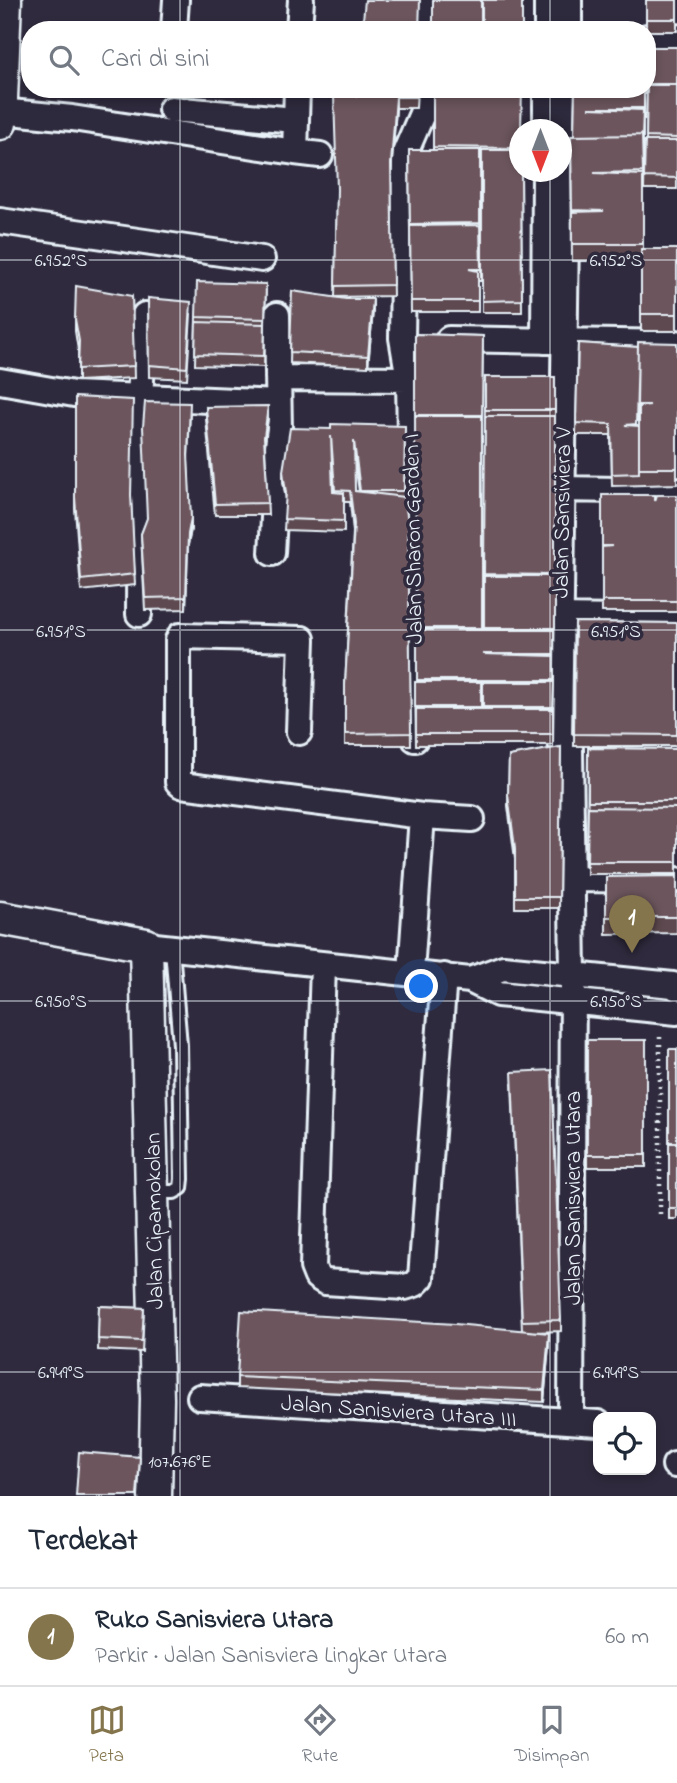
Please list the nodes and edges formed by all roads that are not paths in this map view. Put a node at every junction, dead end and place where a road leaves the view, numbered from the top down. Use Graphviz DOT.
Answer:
graph roads {
  1 [pos="5,0"];
  2 [pos="176,0"];
  3 [pos="301,0"];
  4 [pos="425,0"];
  5 [pos="547,0"];
  6 [pos="569,0"];
  7 [pos="175,21"];
  8 [pos="300,21"];
  9 [pos="425,21"];
  10 [pos="547,21"];
  11 [pos="569,21"];
  12 [pos="656,37"];
  13 [pos="677,37"];
  14 [pos="296,98"];
  15 [pos="425,98"];
  16 [pos="546,98"];
  17 [pos="568,98"];
  18 [pos="0,111"];
  19 [pos="171,111"];
  20 [pos="546,119"];
  21 [pos="295,120"];
  22 [pos="0,123"];
  23 [pos="295,152"];
  24 [pos="320,155"];
  25 [pos="546,182"];
  26 [pos="0,221"];
  27 [pos="262,260"];
  28 [pos="145,315"];
  29 [pos="277,315"];
  30 [pos="402,338"];
  31 [pos="554,341"];
  32 [pos="677,343"];
  33 [pos="409,379"];
  34 [pos="0,381"];
  35 [pos="278,391"];
  36 [pos="139,397"];
  37 [pos="279,430"];
  38 [pos="305,430"];
  39 [pos="384,431"];
  40 [pos="410,431"];
  41 [pos="561,489"];
  42 [pos="677,491"];
  43 [pos="272,553"];
  44 [pos="139,614"];
  45 [pos="559,617"];
  46 [pos="677,619"];
  47 [pos="299,732"];
  48 [pos="415,739"];
  49 [pos="570,749"];
  50 [pos="597,749"];
  51 [pos="422,816"];
  52 [pos="472,819"];
  53 [pos="571,879"];
  54 [pos="677,880"];
  55 [pos="0,918"];
  56 [pos="159,947"];
  57 [pos="323,966"];
  58 [pos="411,972"];
  59 [pos="573,975"];
  60 [pos="444,976"];
  61 [pos="470,979"];
  62 [pos="677,988"];
  63 [pos="573,1001"];
  64 [pos="669,1011"];
  65 [pos="200,1397"];
  66 [pos="570,1421"];
  67 [pos="593,1423"];
  68 [pos="155,1496"];
  1 -- 18 [label="street"];
  2 -- 7 [label="street"];
  3 -- 8 [label="street"];
  4 -- 9 [label="street"];
  5 -- 10 [label="street"];
  6 -- 11 [label="street"];
  12 -- 13 [label="street"];
  14 -- 21 [label="street"];
  15 -- 30 [label="street, Jalan Sharon Garden I"];
  16 -- 20 [label="street"];
  17 -- 31 [label="street"];
  18 -- 19 [label="street"];
  18 -- 22 [label="street"];
  19 -- 21 [label="street"];
  19 -- 23 [label="street"];
  21 -- 23 [label="street"];
  23 -- 24 [label="street"];
  25 -- 31 [label="street"];
  26 -- 27 [label="street"];
  28 -- 36 [label="street"];
  29 -- 35 [label="street"];
  30 -- 31 [label="street"];
  30 -- 33 [label="street, Jalan Sharon Garden I"];
  31 -- 32 [label="street"];
  31 -- 41 [label="street, Jalan Sansiviera V"];
  33 -- 35 [label="street"];
  33 -- 40 [label="street, Jalan Sharon Garden I"];
  34 -- 36 [label="street"];
  35 -- 36 [label="street"];
  35 -- 37 [label="street"];
  36 -- 44 [label="street"];
  37 -- 38 [label="street"];
  37 -- 43 [label="street"];
  39 -- 40 [label="street"];
  40 -- 48 [label="street, Jalan Sharon Garden I"];
  41 -- 42 [label="street"];
  41 -- 45 [label="street, Jalan Sansiviera V"];
  45 -- 46 [label="street"];
  45 -- 49 [label="street, Jalan Sansiviera V"];
  47 -- 51 [label="street"];
  49 -- 50 [label="street"];
  49 -- 53 [label="street, Jalan Sansiviera V"];
  51 -- 52 [label="street"];
  51 -- 58 [label="street"];
  53 -- 54 [label="street"];
  53 -- 59 [label="street, Jalan Sansiviera V"];
  55 -- 56 [label="street"];
  56 -- 57 [label="street"];
  56 -- 68 [label="street, Jalan Cipamokolan"];
  57 -- 58 [label="street"];
  57 -- 60 [label="street"];
  58 -- 60 [label="street"];
  59 -- 61 [label="street"];
  59 -- 62 [label="street"];
  59 -- 63 [label="street, Jalan Sanisviera Utara"];
  60 -- 61 [label="street"];
  61 -- 63 [label="street"];
  63 -- 64 [label="street"];
  63 -- 66 [label="street, Jalan Sanisviera Utara"];
  65 -- 66 [label="street, Jalan Sanisviera Utara III"];
  66 -- 67 [label="street, Jalan Sanisviera Utara III"];
}
